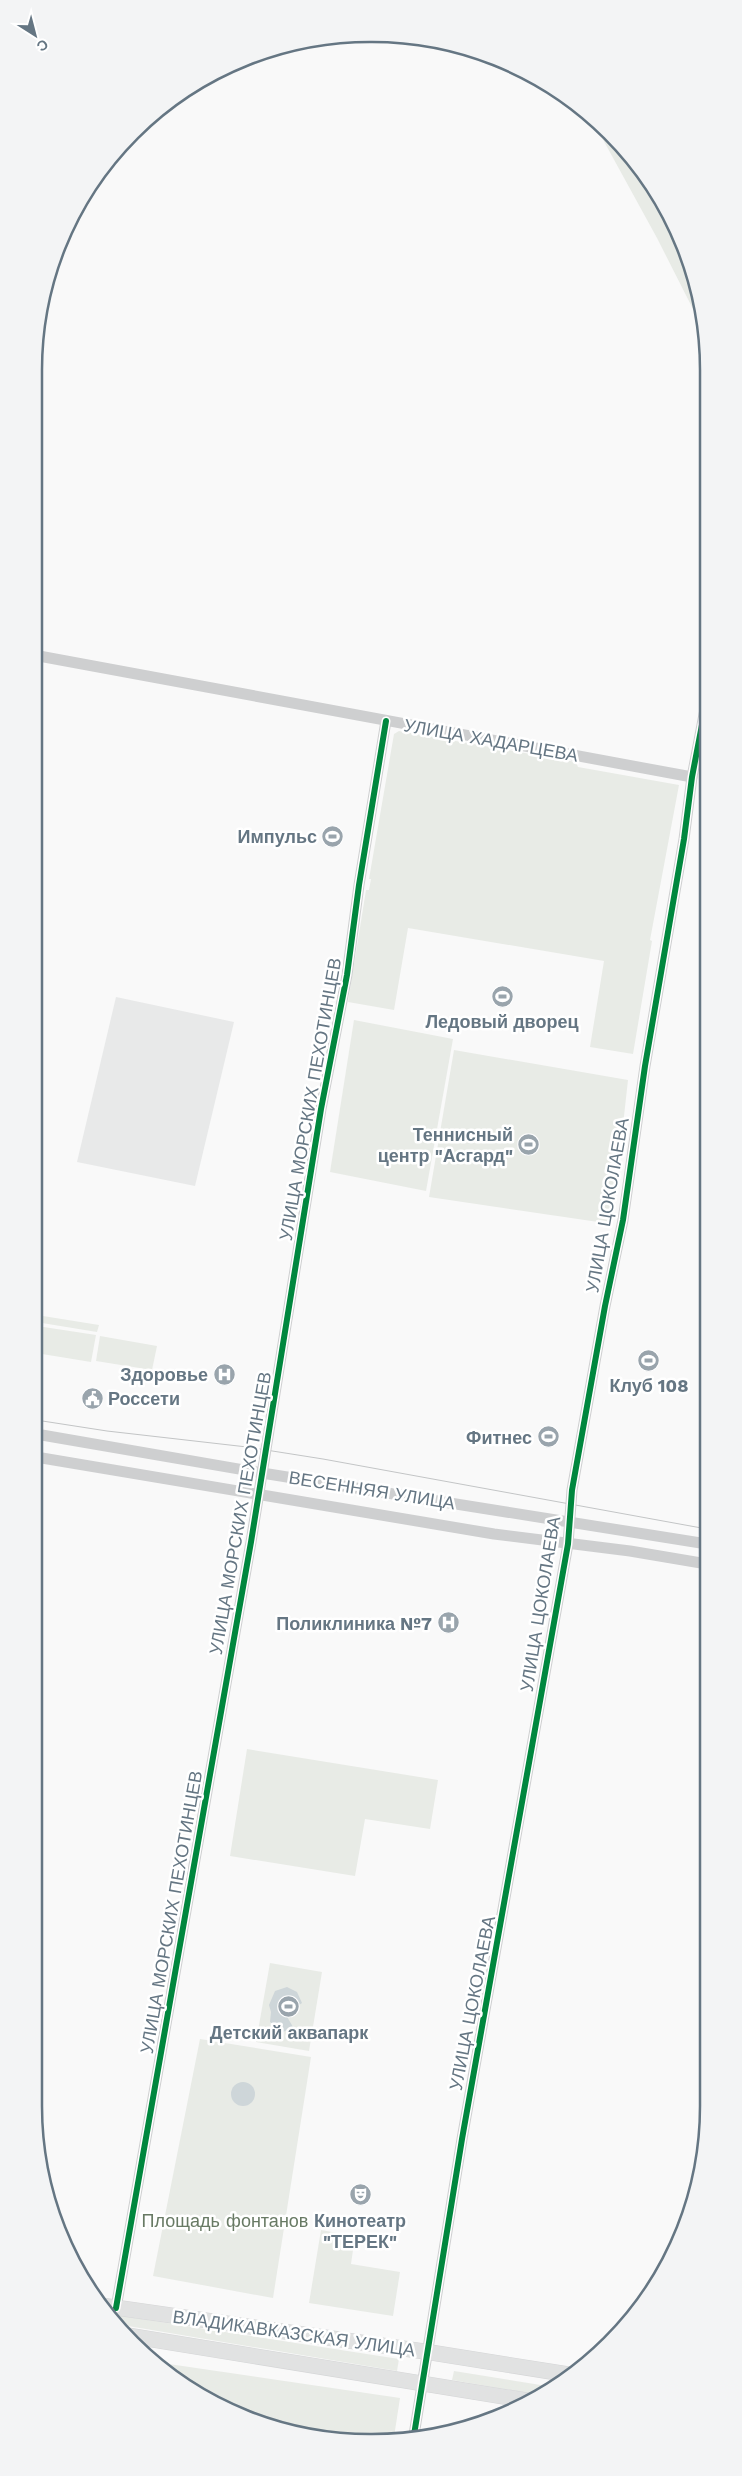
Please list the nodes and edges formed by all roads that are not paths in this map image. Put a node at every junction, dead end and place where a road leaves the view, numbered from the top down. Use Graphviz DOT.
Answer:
graph roads {
  1 [pos="42,657"];
  2 [pos="386,721"];
  3 [pos="700,735"];
  4 [pos="692,777"];
  5 [pos="42,1435"];
  6 [pos="42,1457"];
  7 [pos="262,1473"];
  8 [pos="258,1494"];
  9 [pos="569,1522"];
  10 [pos="700,1543"];
  11 [pos="568,1544"];
  12 [pos="700,1563"];
  13 [pos="110,2305"];
  14 [pos="112,2307"];
  15 [pos="139,2337"];
  16 [pos="428,2352"];
  17 [pos="561,2373"];
  18 [pos="423,2382"];
  19 [pos="518,2399"];
  20 [pos="415,2431"];
  1 -- 2 [label="street, УЛИЦА ХАДАРЦЕВА"];
  2 -- 4 [label="street, УЛИЦА ХАДАРЦЕВА"];
  2 -- 7 [label="street, УЛИЦА МОРСКИХ ПЕХОТИНЦЕВ"];
  3 -- 4 [label="street"];
  4 -- 9 [label="street, УЛИЦА ЦОКОЛАЕВА"];
  5 -- 7 [label="street, ВЕСЕННЯЯ УЛИЦА"];
  6 -- 8 [label="street, ВЕСЕННЯЯ УЛИЦА"];
  7 -- 8 [label="street, УЛИЦА МОРСКИХ ПЕХОТИНЦЕВ"];
  7 -- 9 [label="street, ВЕСЕННЯЯ УЛИЦА"];
  8 -- 11 [label="street, ВЕСЕННЯЯ УЛИЦА"];
  8 -- 13 [label="street, УЛИЦА МОРСКИХ ПЕХОТИНЦЕВ"];
  9 -- 10 [label="street, ВЕСЕННЯЯ УЛИЦА"];
  9 -- 11 [label="street, УЛИЦА ЦОКОЛАЕВА"];
  11 -- 12 [label="street, ВЕСЕННЯЯ УЛИЦА"];
  11 -- 16 [label="street, УЛИЦА ЦОКОЛАЕВА"];
  14 -- 16 [label="main road, ВЛАДИКАВКАЗСКАЯ УЛИЦА"];
  15 -- 18 [label="main road, ВЛАДИКАВКАЗСКАЯ УЛИЦА"];
  16 -- 17 [label="main road, ВЛАДИКАВКАЗСКАЯ УЛИЦА"];
  16 -- 18 [label="street, УЛИЦА ЦОКОЛАЕВА"];
  18 -- 19 [label="main road, ВЛАДИКАВКАЗСКАЯ УЛИЦА"];
  18 -- 20 [label="street, УЛИЦА ЦОКОЛАЕВА"];
}
